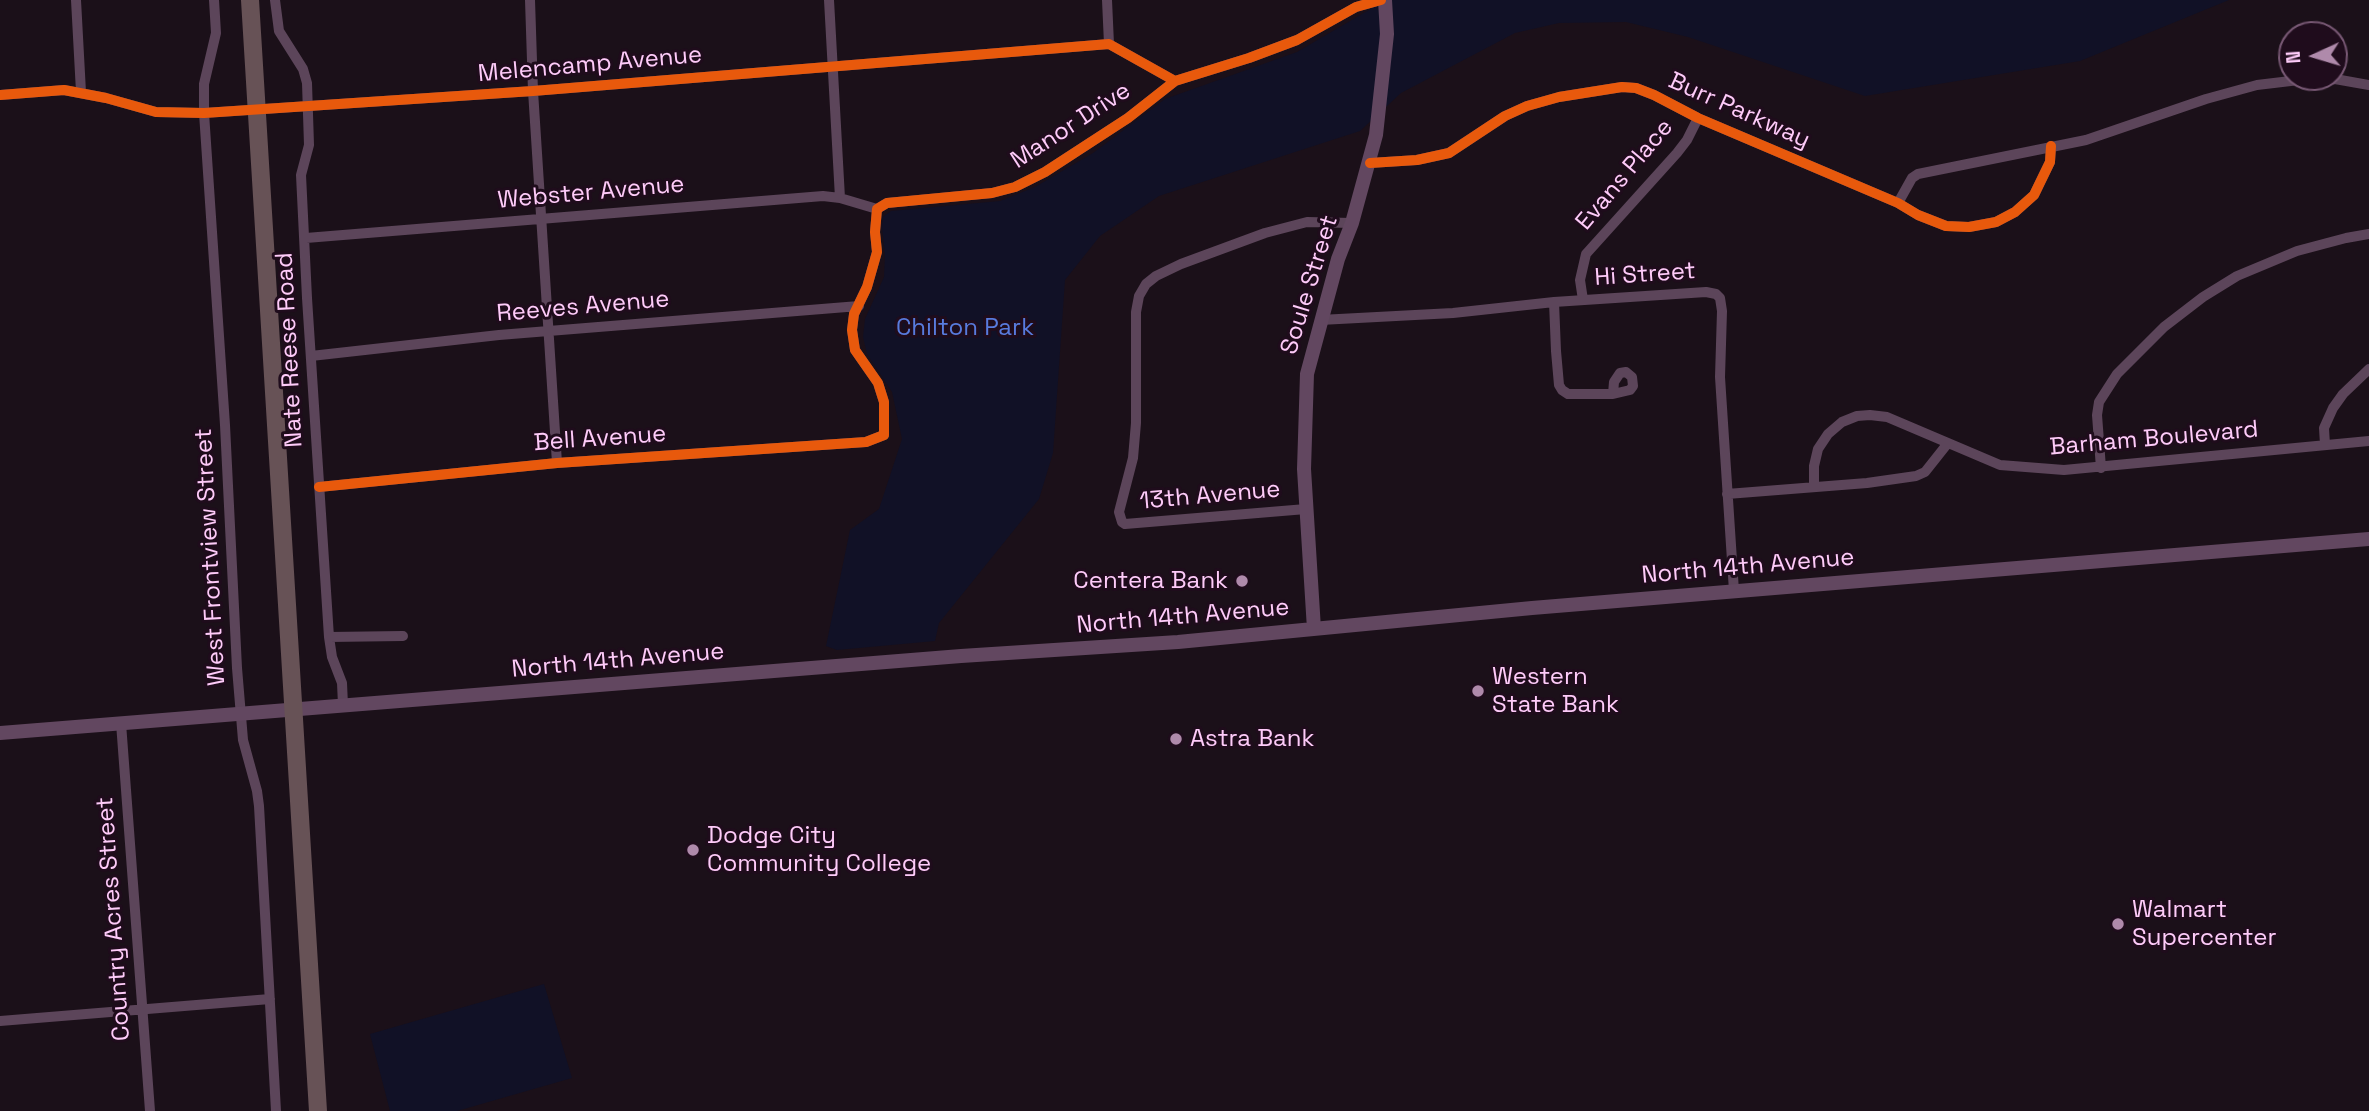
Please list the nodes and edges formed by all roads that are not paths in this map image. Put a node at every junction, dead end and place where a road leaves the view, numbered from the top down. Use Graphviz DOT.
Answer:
graph roads {
  1 [pos="76,0"];
  2 [pos="214,0"];
  3 [pos="250,0"];
  4 [pos="275,0"];
  5 [pos="530,0"];
  6 [pos="829,0"];
  7 [pos="1107,0"];
  8 [pos="1383,0"];
  9 [pos="1109,44"];
  10 [pos="833,65"];
  11 [pos="1175,81"];
  12 [pos="2369,85"];
  13 [pos="533,91"];
  14 [pos="81,92"];
  15 [pos="0,95"];
  16 [pos="307,107"];
  17 [pos="256,111"];
  18 [pos="204,113"];
  19 [pos="1698,118"];
  20 [pos="2051,146"];
  21 [pos="1370,163"];
  22 [pos="840,198"];
  23 [pos="1898,203"];
  24 [pos="877,209"];
  25 [pos="541,218"];
  26 [pos="1352,223"];
  27 [pos="2369,234"];
  28 [pos="306,238"];
  29 [pos="1583,300"];
  30 [pos="1555,302"];
  31 [pos="859,306"];
  32 [pos="1320,320"];
  33 [pos="549,331"];
  34 [pos="311,356"];
  35 [pos="2369,369"];
  36 [pos="1613,394"];
  37 [pos="2369,441"];
  38 [pos="1948,443"];
  39 [pos="2325,445"];
  40 [pos="557,463"];
  41 [pos="2102,468"];
  42 [pos="319,487"];
  43 [pos="1814,487"];
  44 [pos="1727,494"];
  45 [pos="1306,509"];
  46 [pos="2369,539"];
  47 [pos="1734,592"];
  48 [pos="1314,629"];
  49 [pos="403,636"];
  50 [pos="329,637"];
  51 [pos="343,705"];
  52 [pos="293,709"];
  53 [pos="241,714"];
  54 [pos="121,723"];
  55 [pos="0,733"];
  56 [pos="270,999"];
  57 [pos="141,1010"];
  58 [pos="0,1021"];
  59 [pos="149,1111"];
  60 [pos="276,1111"];
  61 [pos="318,1111"];
  1 -- 14 [label="street"];
  2 -- 18 [label="street, West Frontview Street"];
  3 -- 17 [label="highway"];
  4 -- 16 [label="street, Nate Reese Road"];
  5 -- 13 [label="street"];
  6 -- 10 [label="street"];
  7 -- 9 [label="street"];
  8 -- 11 [label="street, Manor Drive"];
  8 -- 21 [label="main road, Soule Street"];
  9 -- 10 [label="street, Melencamp Avenue"];
  9 -- 11 [label="street"];
  10 -- 13 [label="street, Melencamp Avenue"];
  10 -- 22 [label="street"];
  11 -- 24 [label="street, Manor Drive"];
  12 -- 20 [label="street"];
  13 -- 16 [label="street, Melencamp Avenue"];
  13 -- 25 [label="street"];
  14 -- 15 [label="street, Melencamp Avenue"];
  14 -- 18 [label="street, Melencamp Avenue"];
  16 -- 17 [label="street, Melencamp Avenue"];
  16 -- 28 [label="street, Nate Reese Road"];
  17 -- 18 [label="street, Melencamp Avenue"];
  17 -- 52 [label="highway"];
  18 -- 53 [label="street, West Frontview Street"];
  19 -- 21 [label="street, Burr Parkway"];
  19 -- 23 [label="street, Burr Parkway"];
  19 -- 29 [label="street, Evans Place"];
  20 -- 23 [label="street"];
  20 -- 23 [label="street, Burr Parkway"];
  21 -- 26 [label="main road, Soule Street"];
  22 -- 24 [label="street, Webster Avenue"];
  22 -- 25 [label="street, Webster Avenue"];
  24 -- 31 [label="street"];
  25 -- 28 [label="street, Webster Avenue"];
  25 -- 33 [label="street"];
  26 -- 32 [label="main road, Soule Street"];
  26 -- 45 [label="street, 13th Avenue"];
  27 -- 41 [label="street"];
  28 -- 34 [label="street, Nate Reese Road"];
  29 -- 30 [label="street, Hi Street"];
  29 -- 44 [label="street, Hi Street"];
  30 -- 32 [label="street, Hi Street"];
  30 -- 36 [label="street"];
  31 -- 33 [label="street, Reeves Avenue"];
  31 -- 40 [label="street, Bell Avenue"];
  32 -- 45 [label="main road, Soule Street"];
  33 -- 34 [label="street, Reeves Avenue"];
  33 -- 40 [label="street"];
  34 -- 42 [label="street, Nate Reese Road"];
  35 -- 39 [label="street"];
  37 -- 39 [label="street, Barham Boulevard"];
  38 -- 41 [label="street, Barham Boulevard"];
  38 -- 43 [label="street"];
  38 -- 43 [label="street, Barham Boulevard"];
  39 -- 41 [label="street, Barham Boulevard"];
  40 -- 42 [label="street, Bell Avenue"];
  42 -- 50 [label="street, Nate Reese Road"];
  43 -- 44 [label="street"];
  44 -- 47 [label="street, Hi Street"];
  45 -- 48 [label="main road, Soule Street"];
  46 -- 47 [label="main road, North 14th Avenue"];
  47 -- 48 [label="main road, North 14th Avenue"];
  48 -- 51 [label="main road, North 14th Avenue"];
  49 -- 50 [label="street"];
  50 -- 51 [label="street, Nate Reese Road"];
  51 -- 52 [label="main road, North 14th Avenue"];
  52 -- 53 [label="main road, North 14th Avenue"];
  52 -- 61 [label="highway"];
  53 -- 54 [label="main road, North 14th Avenue"];
  53 -- 56 [label="street, West Frontview Street"];
  54 -- 55 [label="main road, North 14th Avenue"];
  54 -- 57 [label="street, Country Acres Street"];
  56 -- 57 [label="street"];
  56 -- 60 [label="street, West Frontview Street"];
  57 -- 58 [label="street"];
  57 -- 59 [label="street, Country Acres Street"];
}
